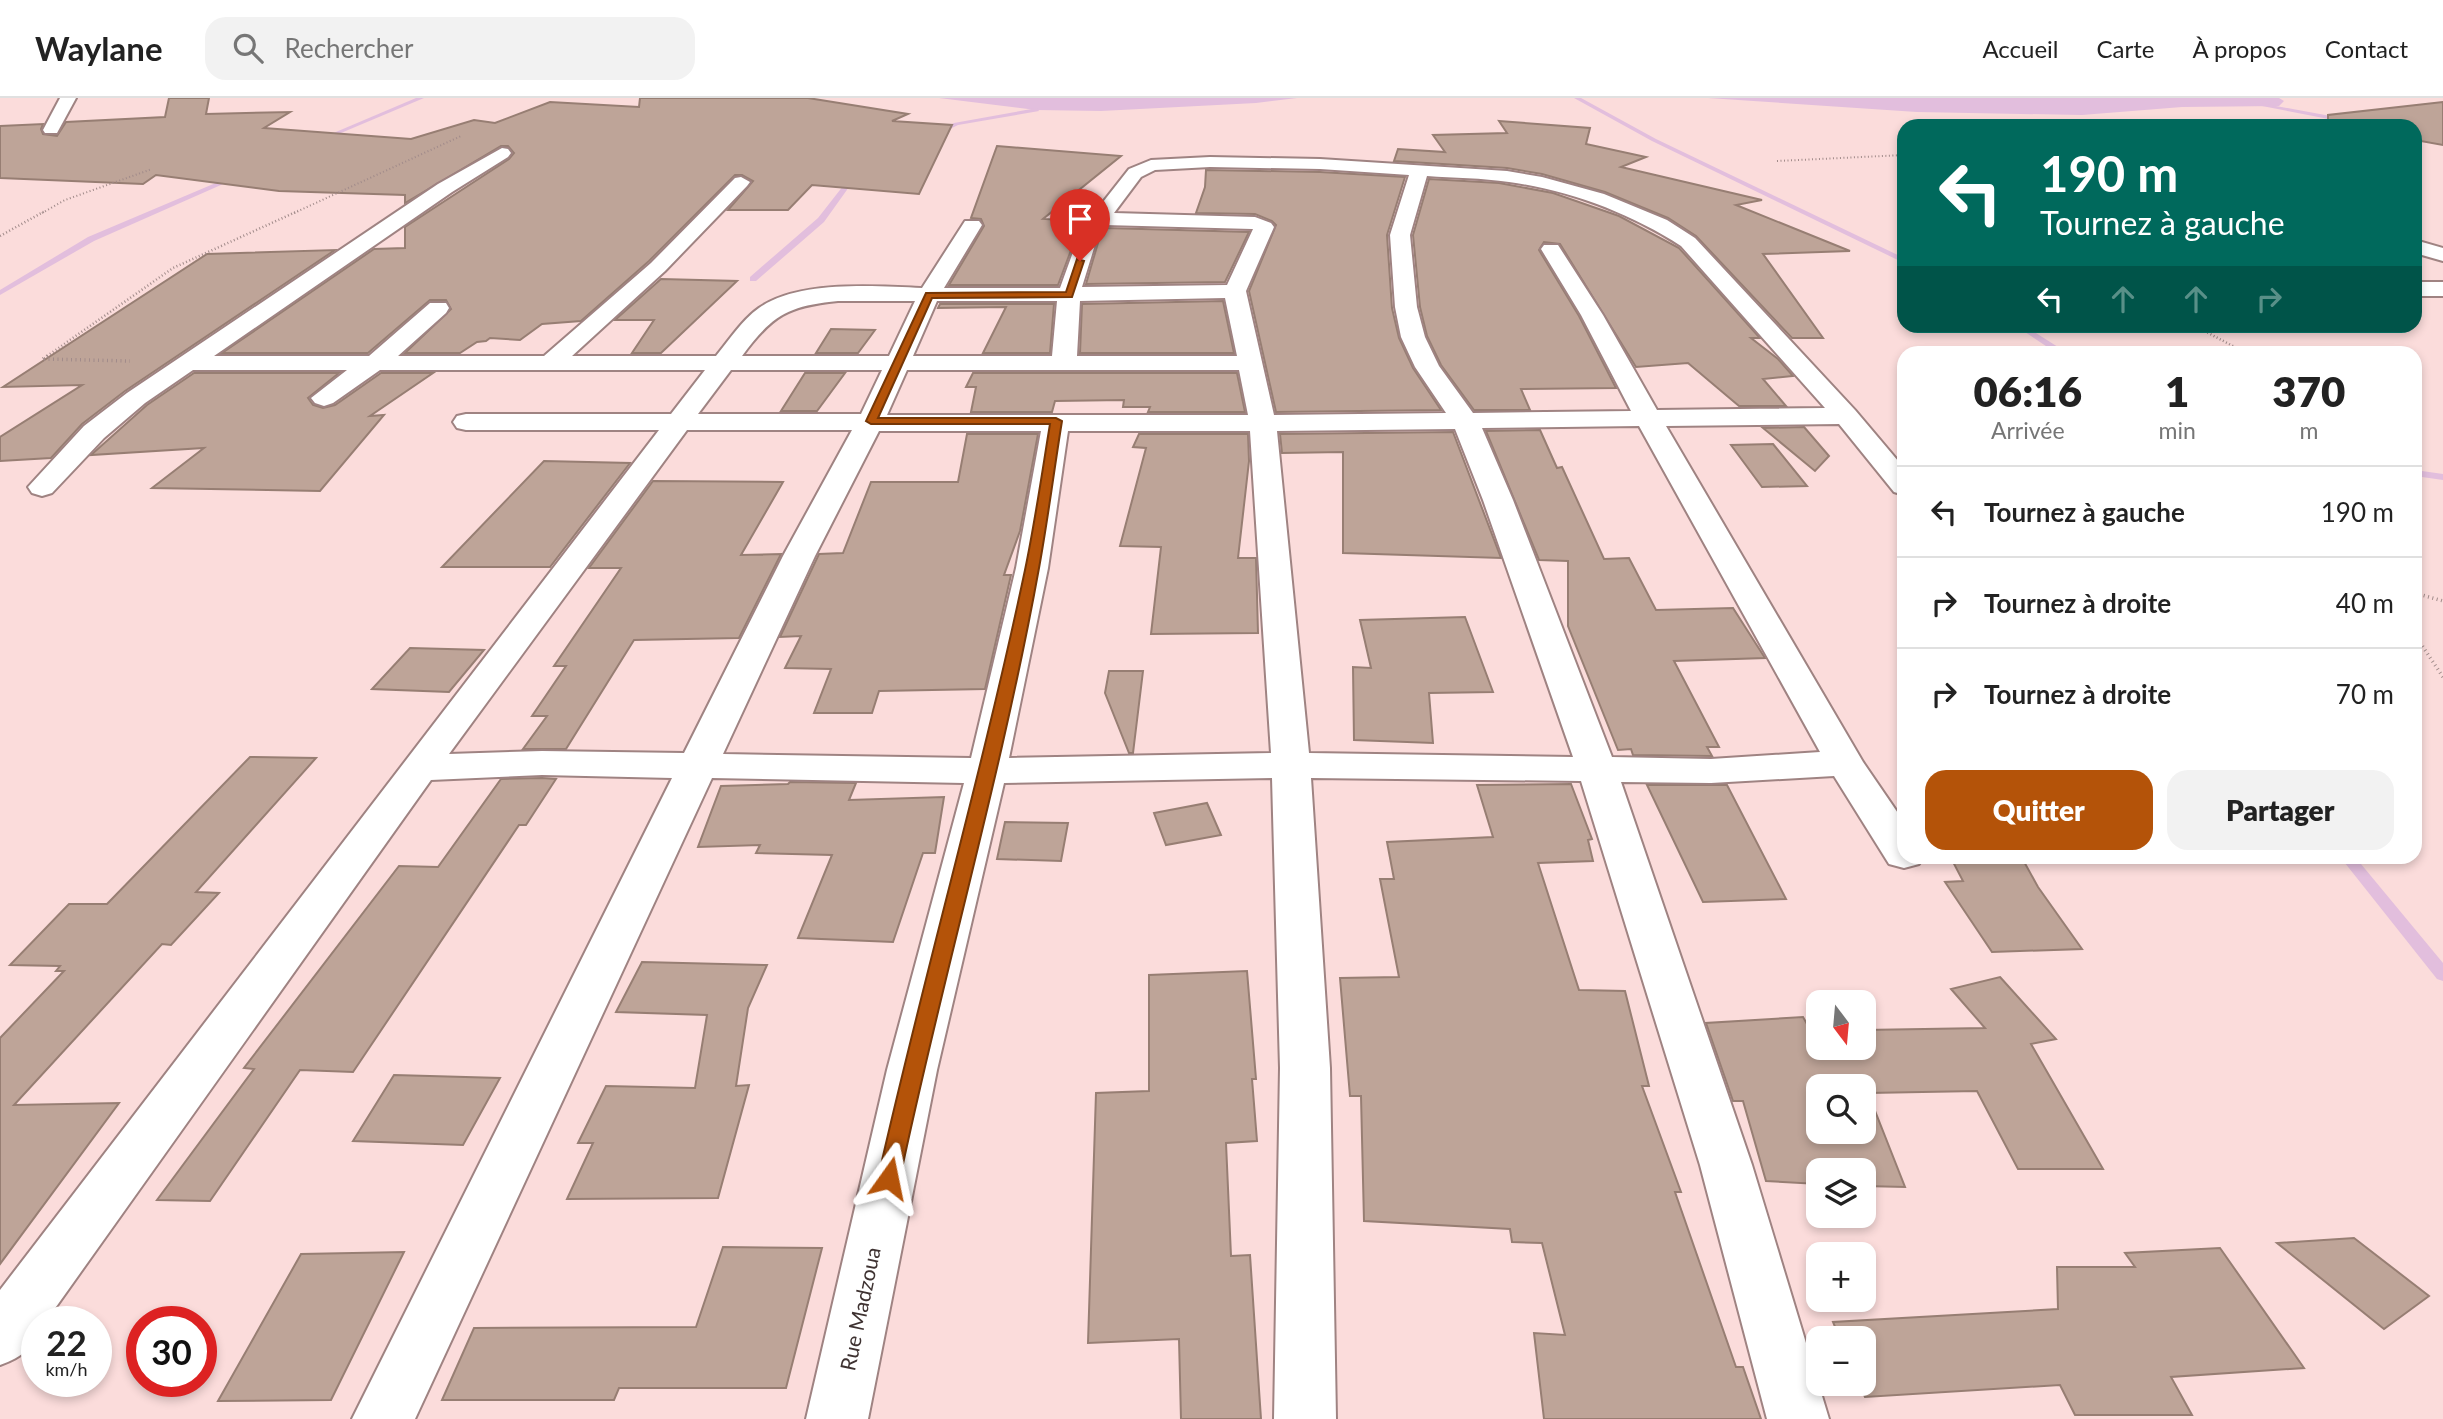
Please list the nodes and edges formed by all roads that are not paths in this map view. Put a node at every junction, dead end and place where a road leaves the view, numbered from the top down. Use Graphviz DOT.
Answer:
graph roads {
  1 [pos="68,98"];
  2 [pos="51,130"];
  3 [pos="502,153"];
  4 [pos="1420,169"];
  5 [pos="741,182"];
  6 [pos="1101,219"];
  7 [pos="972,225"];
  8 [pos="1551,249"];
  9 [pos="2422,289"];
  10 [pos="2443,289"];
  11 [pos="1235,290"];
  12 [pos="929,295"];
  13 [pos="1069,295"];
  14 [pos="438,307"];
  15 [pos="552,361"];
  16 [pos="725,361"];
  17 [pos="376,362"];
  18 [pos="1064,362"];
  19 [pos="186,363"];
  20 [pos="897,363"];
  21 [pos="1250,363"];
  22 [pos="324,398"];
  23 [pos="1846,416"];
  24 [pos="1650,420"];
  25 [pos="871,421"];
  26 [pos="1056,421"];
  27 [pos="466,422"];
  28 [pos="682,422"];
  29 [pos="1466,422"];
  30 [pos="1263,423"];
  31 [pos="1897,478"];
  32 [pos="41,487"];
  33 [pos="1845,763"];
  34 [pos="1291,765"];
  35 [pos="697,767"];
  36 [pos="1596,767"];
  37 [pos="419,768"];
  38 [pos="987,771"];
  39 [pos="1897,844"];
  40 [pos="0,1337"];
  41 [pos="383,1419"];
  42 [pos="837,1419"];
  43 [pos="1305,1419"];
  44 [pos="1798,1419"];
  1 -- 2 [label="street"];
  3 -- 19 [label="street"];
  4 -- 6 [label="street"];
  4 -- 23 [label="street"];
  4 -- 29 [label="street"];
  5 -- 15 [label="street"];
  6 -- 11 [label="street"];
  6 -- 13 [label="street"];
  7 -- 12 [label="street"];
  8 -- 24 [label="street"];
  9 -- 10 [label="street"];
  11 -- 13 [label="street"];
  11 -- 21 [label="street"];
  12 -- 13 [label="street"];
  12 -- 16 [label="street"];
  12 -- 20 [label="street"];
  13 -- 18 [label="street"];
  14 -- 17 [label="street"];
  15 -- 16 [label="street"];
  15 -- 17 [label="street"];
  16 -- 20 [label="street"];
  16 -- 28 [label="street"];
  17 -- 19 [label="street"];
  17 -- 22 [label="street"];
  18 -- 20 [label="street"];
  18 -- 21 [label="street"];
  19 -- 32 [label="street"];
  20 -- 25 [label="street"];
  21 -- 30 [label="street"];
  23 -- 24 [label="street"];
  23 -- 31 [label="street"];
  24 -- 29 [label="street"];
  24 -- 33 [label="street"];
  25 -- 26 [label="street"];
  25 -- 28 [label="street"];
  25 -- 35 [label="street"];
  26 -- 30 [label="street"];
  26 -- 38 [label="street, Rue Madzoua"];
  27 -- 28 [label="street"];
  28 -- 37 [label="street"];
  29 -- 30 [label="street"];
  29 -- 36 [label="street"];
  30 -- 34 [label="street"];
  33 -- 36 [label="street"];
  33 -- 39 [label="street"];
  34 -- 36 [label="street"];
  34 -- 38 [label="street"];
  34 -- 43 [label="street"];
  35 -- 37 [label="street"];
  35 -- 38 [label="street"];
  35 -- 41 [label="street"];
  36 -- 44 [label="street"];
  37 -- 40 [label="street"];
  38 -- 42 [label="street, Rue Madzoua"];
}
